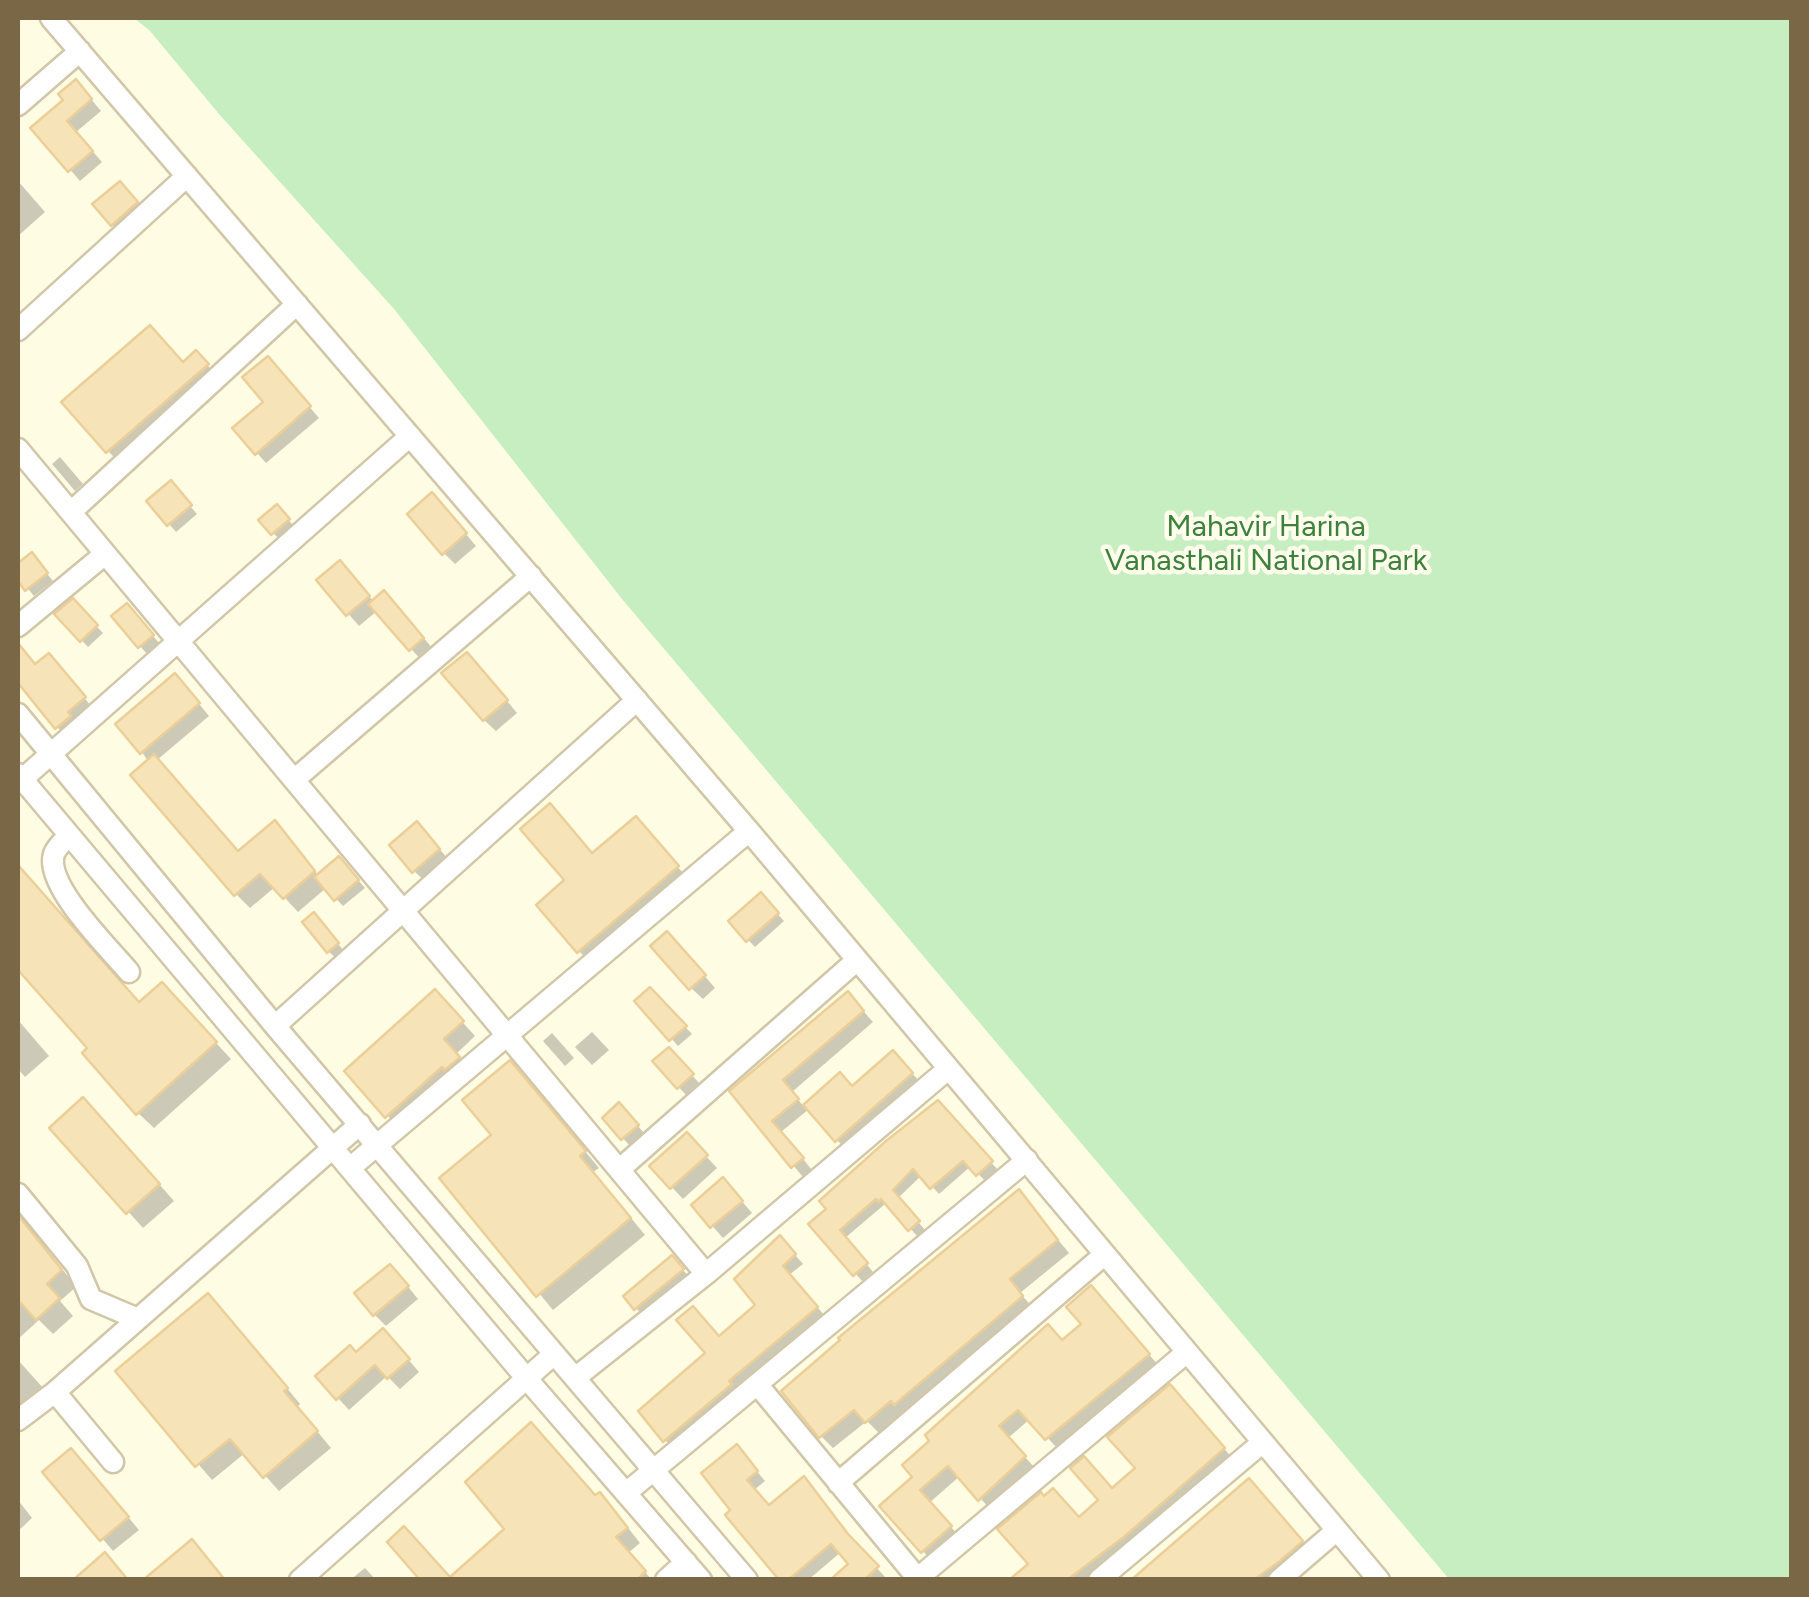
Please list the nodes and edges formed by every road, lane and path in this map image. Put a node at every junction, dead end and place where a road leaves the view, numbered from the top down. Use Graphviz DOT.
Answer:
graph roads {
  1 [pos="52,18"];
  2 [pos="80,50"];
  3 [pos="18,105"];
  4 [pos="188,176"];
  5 [pos="297,304"];
  6 [pos="18,330"];
  7 [pos="410,436"];
  8 [pos="18,449"];
  9 [pos="71,512"];
  10 [pos="105,554"];
  11 [pos="531,576"];
  12 [pos="18,626"];
  13 [pos="179,642"];
  14 [pos="636,700"];
  15 [pos="18,714"];
  16 [pos="50,754"];
  17 [pos="19,779"];
  18 [pos="294,780"];
  19 [pos="749,830"];
  20 [pos="69,835"];
  21 [pos="402,909"];
  22 [pos="856,962"];
  23 [pos="129,972"];
  24 [pos="275,1026"];
  25 [pos="506,1034"];
  26 [pos="948,1070"];
  27 [pos="360,1124"];
  28 [pos="378,1144"];
  29 [pos="332,1148"];
  30 [pos="1026,1160"];
  31 [pos="350,1168"];
  32 [pos="620,1169"];
  33 [pos="18,1194"];
  34 [pos="1104,1255"];
  35 [pos="706,1274"];
  36 [pos="138,1319"];
  37 [pos="1186,1352"];
  38 [pos="554,1354"];
  39 [pos="575,1378"];
  40 [pos="527,1380"];
  41 [pos="757,1384"];
  42 [pos="55,1392"];
  43 [pos="18,1420"];
  44 [pos="1263,1442"];
  45 [pos="113,1462"];
  46 [pos="656,1472"];
  47 [pos="838,1482"];
  48 [pos="626,1493"];
  49 [pos="1336,1530"];
  50 [pos="686,1562"];
  51 [pos="918,1579"];
  52 [pos="300,1580"];
  53 [pos="666,1580"];
  54 [pos="701,1580"];
  55 [pos="747,1580"];
  56 [pos="1098,1580"];
  57 [pos="1279,1580"];
  58 [pos="1379,1580"];
  1 -- 2 [label="street"];
  2 -- 3 [label="street"];
  2 -- 4 [label="street"];
  4 -- 5 [label="street"];
  4 -- 6 [label="street"];
  5 -- 7 [label="street"];
  5 -- 9 [label="street"];
  7 -- 11 [label="street"];
  7 -- 13 [label="street"];
  8 -- 9 [label="street"];
  9 -- 10 [label="street"];
  10 -- 12 [label="street"];
  10 -- 13 [label="street"];
  11 -- 14 [label="street"];
  11 -- 18 [label="street"];
  13 -- 16 [label="street"];
  13 -- 18 [label="street"];
  14 -- 19 [label="street"];
  14 -- 21 [label="street"];
  15 -- 16 [label="street"];
  16 -- 17 [label="street"];
  16 -- 24 [label="street"];
  17 -- 20 [label="street"];
  18 -- 21 [label="street"];
  19 -- 22 [label="street"];
  19 -- 25 [label="street"];
  20 -- 23 [label="street"];
  20 -- 29 [label="street"];
  21 -- 24 [label="street"];
  21 -- 25 [label="street"];
  22 -- 26 [label="street"];
  22 -- 32 [label="street"];
  24 -- 27 [label="street"];
  25 -- 28 [label="street"];
  25 -- 32 [label="street"];
  26 -- 30 [label="street"];
  26 -- 35 [label="street"];
  27 -- 28 [label="street"];
  27 -- 29 [label="street"];
  28 -- 31 [label="street"];
  28 -- 38 [label="street"];
  29 -- 31 [label="street"];
  29 -- 36 [label="street"];
  30 -- 34 [label="street"];
  30 -- 41 [label="street"];
  31 -- 40 [label="street"];
  32 -- 35 [label="street"];
  33 -- 36 [label="street"];
  34 -- 37 [label="street"];
  34 -- 47 [label="street"];
  35 -- 39 [label="street"];
  36 -- 42 [label="street"];
  37 -- 44 [label="street"];
  37 -- 51 [label="street"];
  38 -- 39 [label="street"];
  38 -- 40 [label="street"];
  39 -- 46 [label="street"];
  40 -- 48 [label="street"];
  40 -- 52 [label="street"];
  41 -- 46 [label="street"];
  41 -- 47 [label="street"];
  42 -- 43 [label="street"];
  42 -- 45 [label="street"];
  44 -- 49 [label="street"];
  44 -- 56 [label="street"];
  46 -- 48 [label="street"];
  46 -- 55 [label="street"];
  47 -- 51 [label="street"];
  48 -- 50 [label="street"];
  49 -- 57 [label="street"];
  49 -- 58 [label="street"];
  50 -- 53 [label="street"];
  50 -- 54 [label="street"];
}
